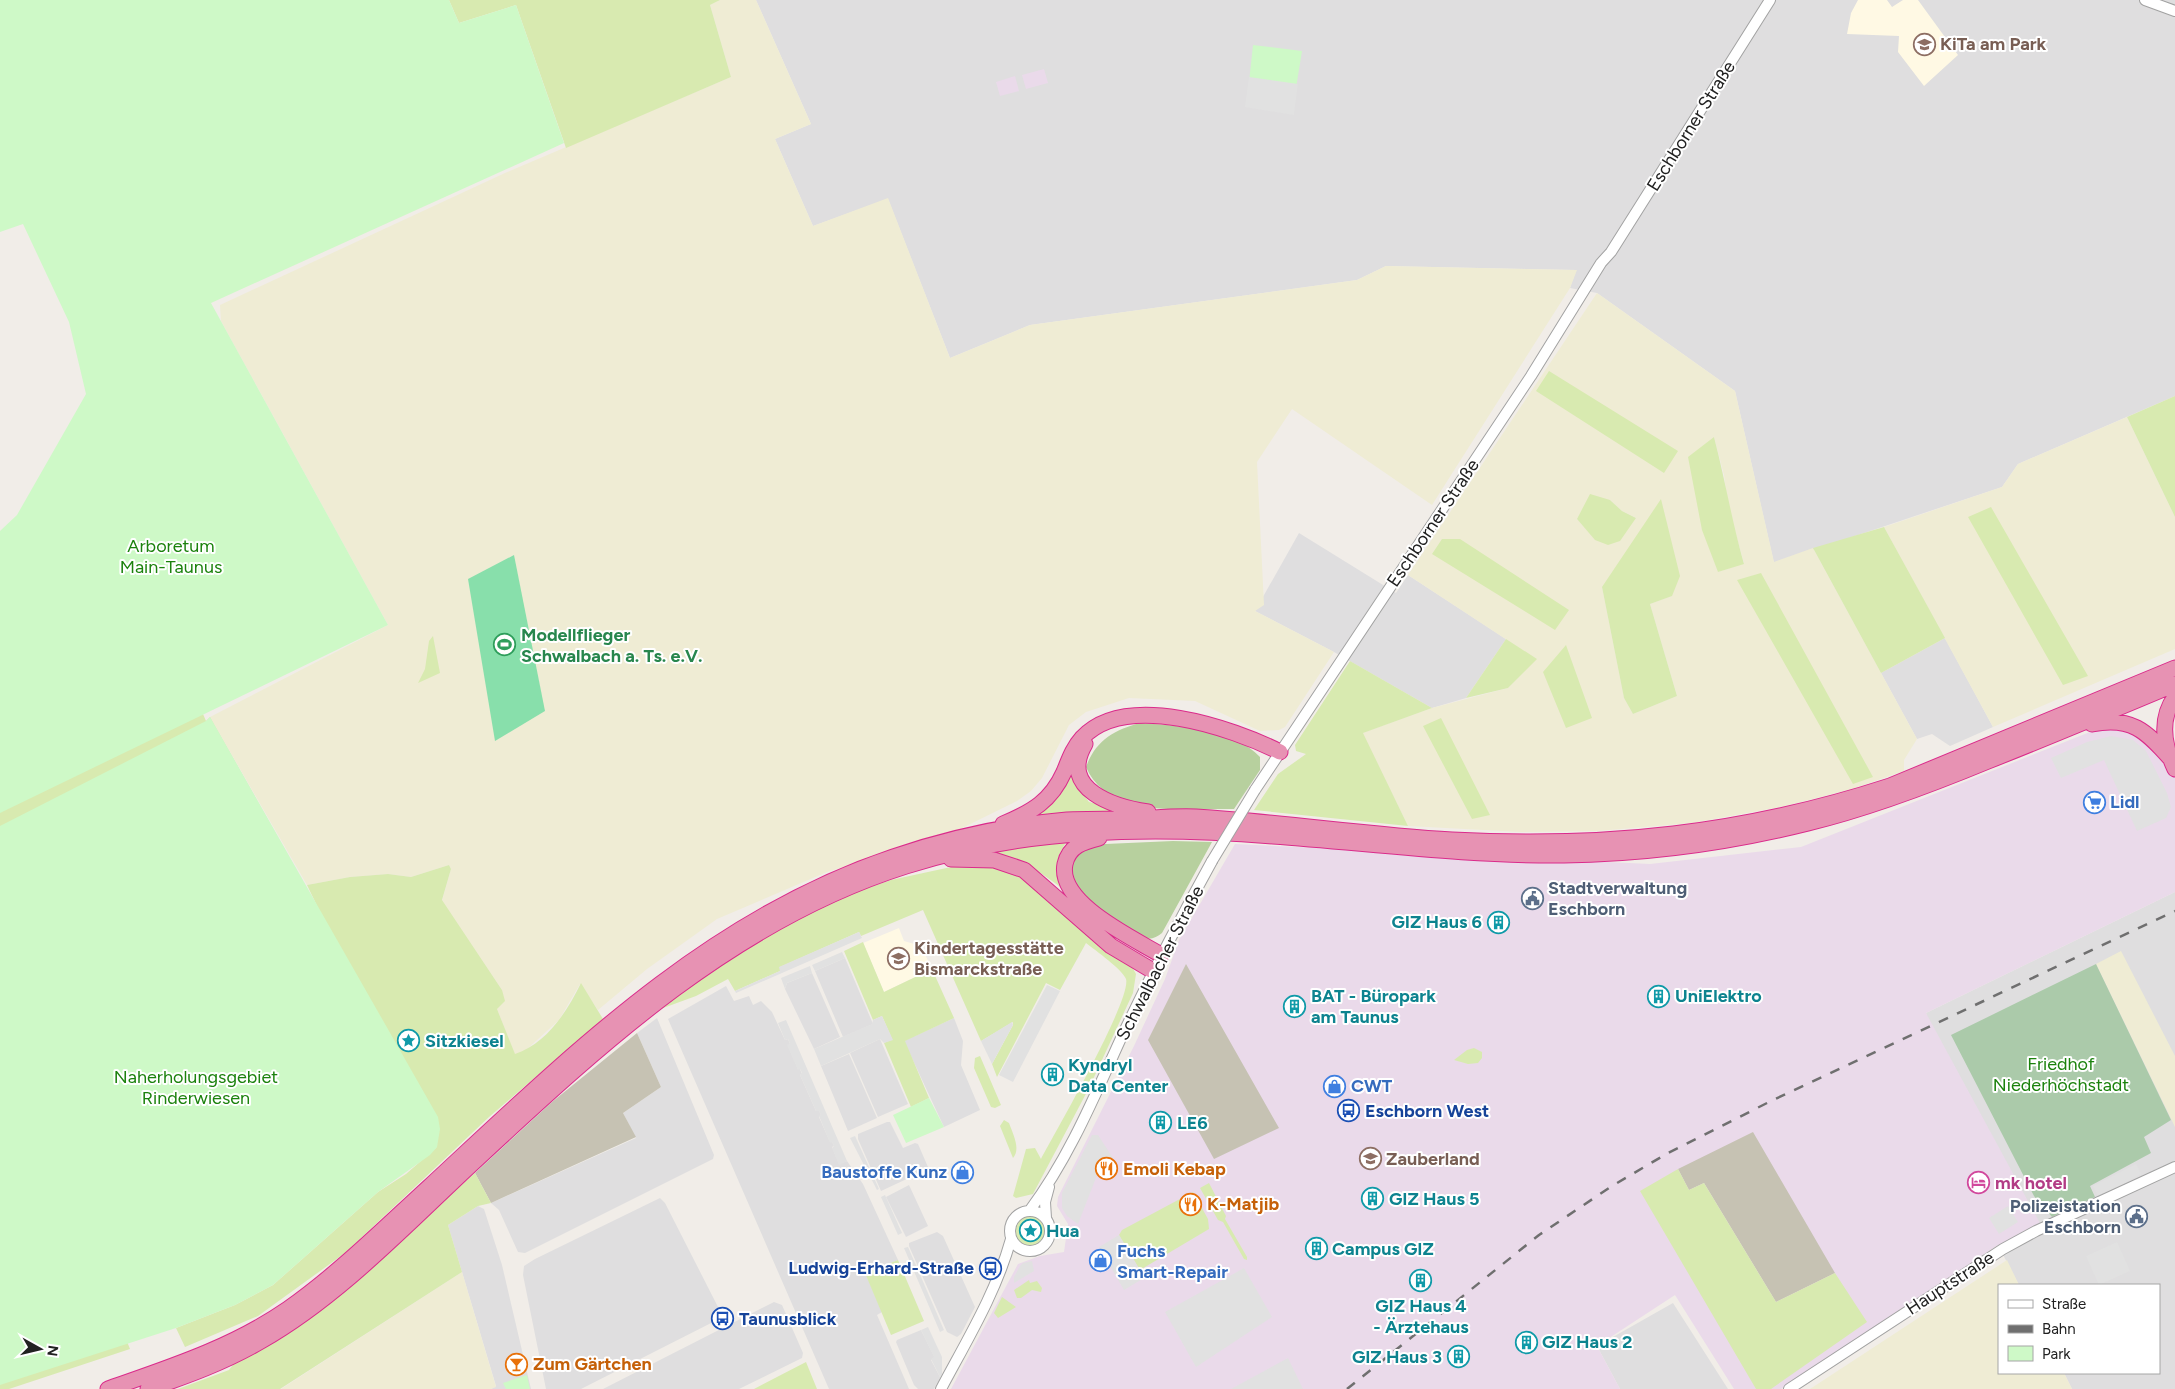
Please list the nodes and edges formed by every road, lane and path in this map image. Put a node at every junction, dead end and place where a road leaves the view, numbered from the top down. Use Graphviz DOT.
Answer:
graph roads {
  1 [pos="1770,0"];
  2 [pos="2146,0"];
  3 [pos="2175,11"];
  4 [pos="2175,668"];
  5 [pos="2175,684"];
  6 [pos="2175,697"];
  7 [pos="1104,724"];
  8 [pos="2068,728"];
  9 [pos="1280,752"];
  10 [pos="2172,763"];
  11 [pos="1192,817"];
  12 [pos="1136,831"];
  13 [pos="971,836"];
  14 [pos="932,858"];
  15 [pos="1161,956"];
  16 [pos="1153,971"];
  17 [pos="2175,1167"];
  18 [pos="1050,1180"];
  19 [pos="1030,1210"];
  20 [pos="1046,1218"];
  21 [pos="1011,1239"];
  22 [pos="1023,1250"];
  23 [pos="1002,1271"];
  24 [pos="109,1388"];
  25 [pos="150,1389"];
  26 [pos="941,1389"];
  27 [pos="1789,1389"];
  1 -- 9 [label="street, Eschborner Straße"];
  2 -- 3 [label="street"];
  4 -- 11 [label="highway"];
  5 -- 8 [label="highway"];
  6 -- 10 [label="highway"];
  7 -- 9 [label="highway"];
  7 -- 11 [label="highway"];
  7 -- 13 [label="highway"];
  8 -- 10 [label="highway"];
  8 -- 12 [label="highway"];
  9 -- 15 [label="street, Schwalbacher Straße, bridge"];
  11 -- 13 [label="highway"];
  12 -- 14 [label="highway"];
  12 -- 15 [label="highway"];
  13 -- 24 [label="highway"];
  14 -- 16 [label="highway"];
  14 -- 25 [label="highway"];
  15 -- 16 [label="street, Schwalbacher Straße"];
  16 -- 18 [label="street, Schwalbacher Straße"];
  17 -- 27 [label="street, Hauptstraße"];
  18 -- 19 [label="street, Schwalbacher Straße"];
  18 -- 20 [label="street, Schwalbacher Straße"];
  19 -- 20 [label="street"];
  19 -- 21 [label="street, Schwalbacher Straße"];
  20 -- 22 [label="street, Schwalbacher Straße"];
  21 -- 22 [label="street"];
  21 -- 23 [label="street, Schwalbacher Straße"];
  22 -- 23 [label="street, Schwalbacher Straße"];
  23 -- 26 [label="street, Schwalbacher Straße"];
}
